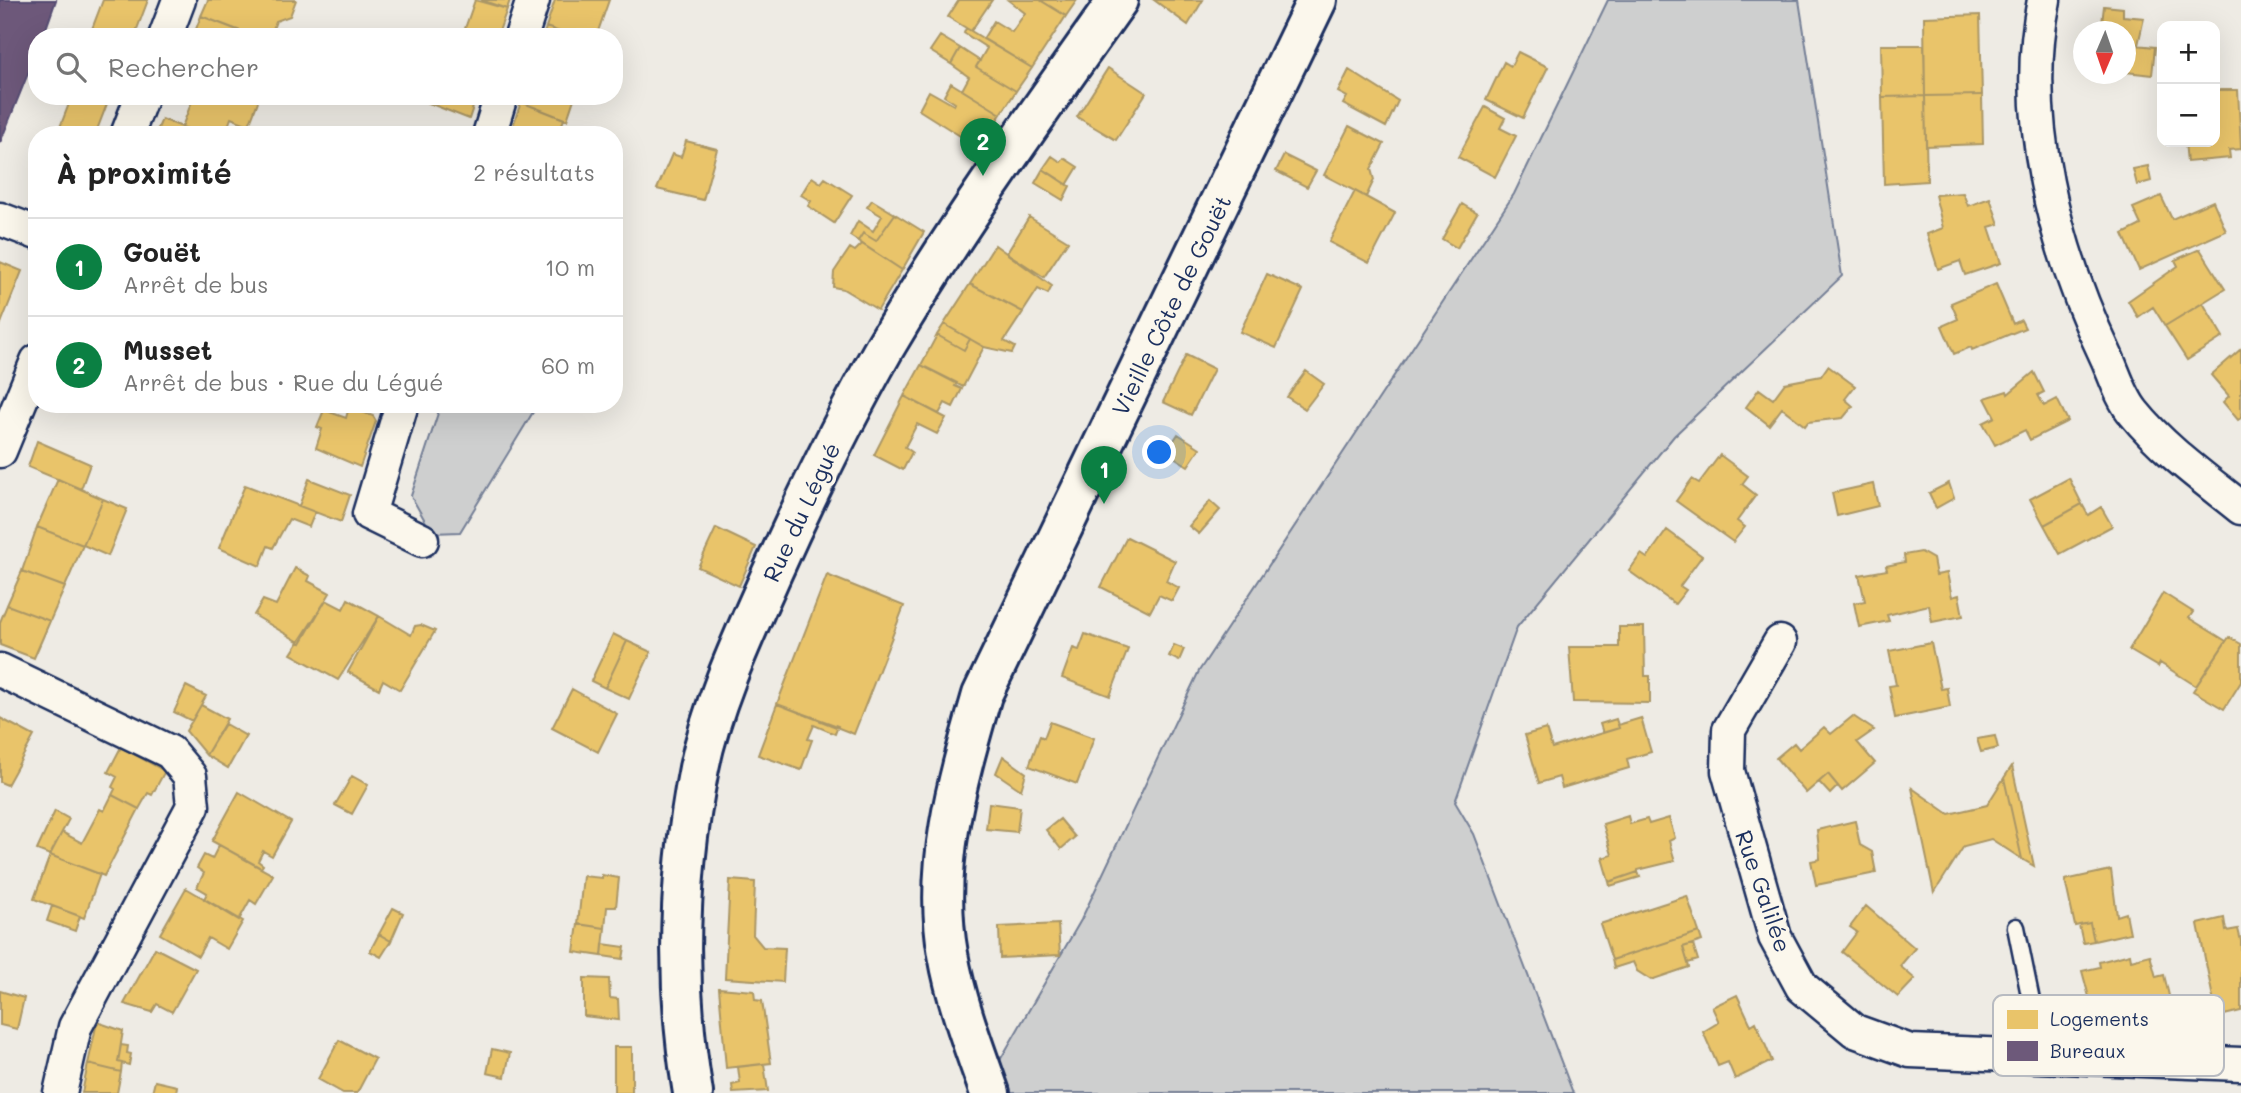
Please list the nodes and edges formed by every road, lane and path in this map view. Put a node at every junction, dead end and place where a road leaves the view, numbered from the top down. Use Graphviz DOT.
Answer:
graph roads {
  1 [pos="179,0"];
  2 [pos="533,0"];
  3 [pos="1118,0"];
  4 [pos="1317,0"];
  5 [pos="2044,0"];
  6 [pos="168,28"];
  7 [pos="524,28"];
  8 [pos="139,105"];
  9 [pos="498,105"];
  10 [pos="130,126"];
  11 [pos="492,126"];
  12 [pos="0,219"];
  13 [pos="28,230"];
  14 [pos="28,383"];
  15 [pos="399,413"];
  16 [pos="0,451"];
  17 [pos="2241,508"];
  18 [pos="422,540"];
  19 [pos="1780,642"];
  20 [pos="0,670"];
  21 [pos="2016,927"];
  22 [pos="2030,995"];
  23 [pos="1993,1056"];
  24 [pos="60,1093"];
  25 [pos="693,1093"];
  26 [pos="990,1093"];
  1 -- 6 [label="street"];
  2 -- 7 [label="street"];
  3 -- 25 [label="street, Rue du Légué"];
  4 -- 26 [label="street, Vieille Côte de Gouët"];
  5 -- 17 [label="street"];
  8 -- 10 [label="street"];
  9 -- 11 [label="street"];
  12 -- 13 [label="street"];
  14 -- 16 [label="street"];
  15 -- 18 [label="street"];
  19 -- 23 [label="street, Rue Galilée"];
  20 -- 24 [label="street"];
  21 -- 22 [label="lane"];
}
